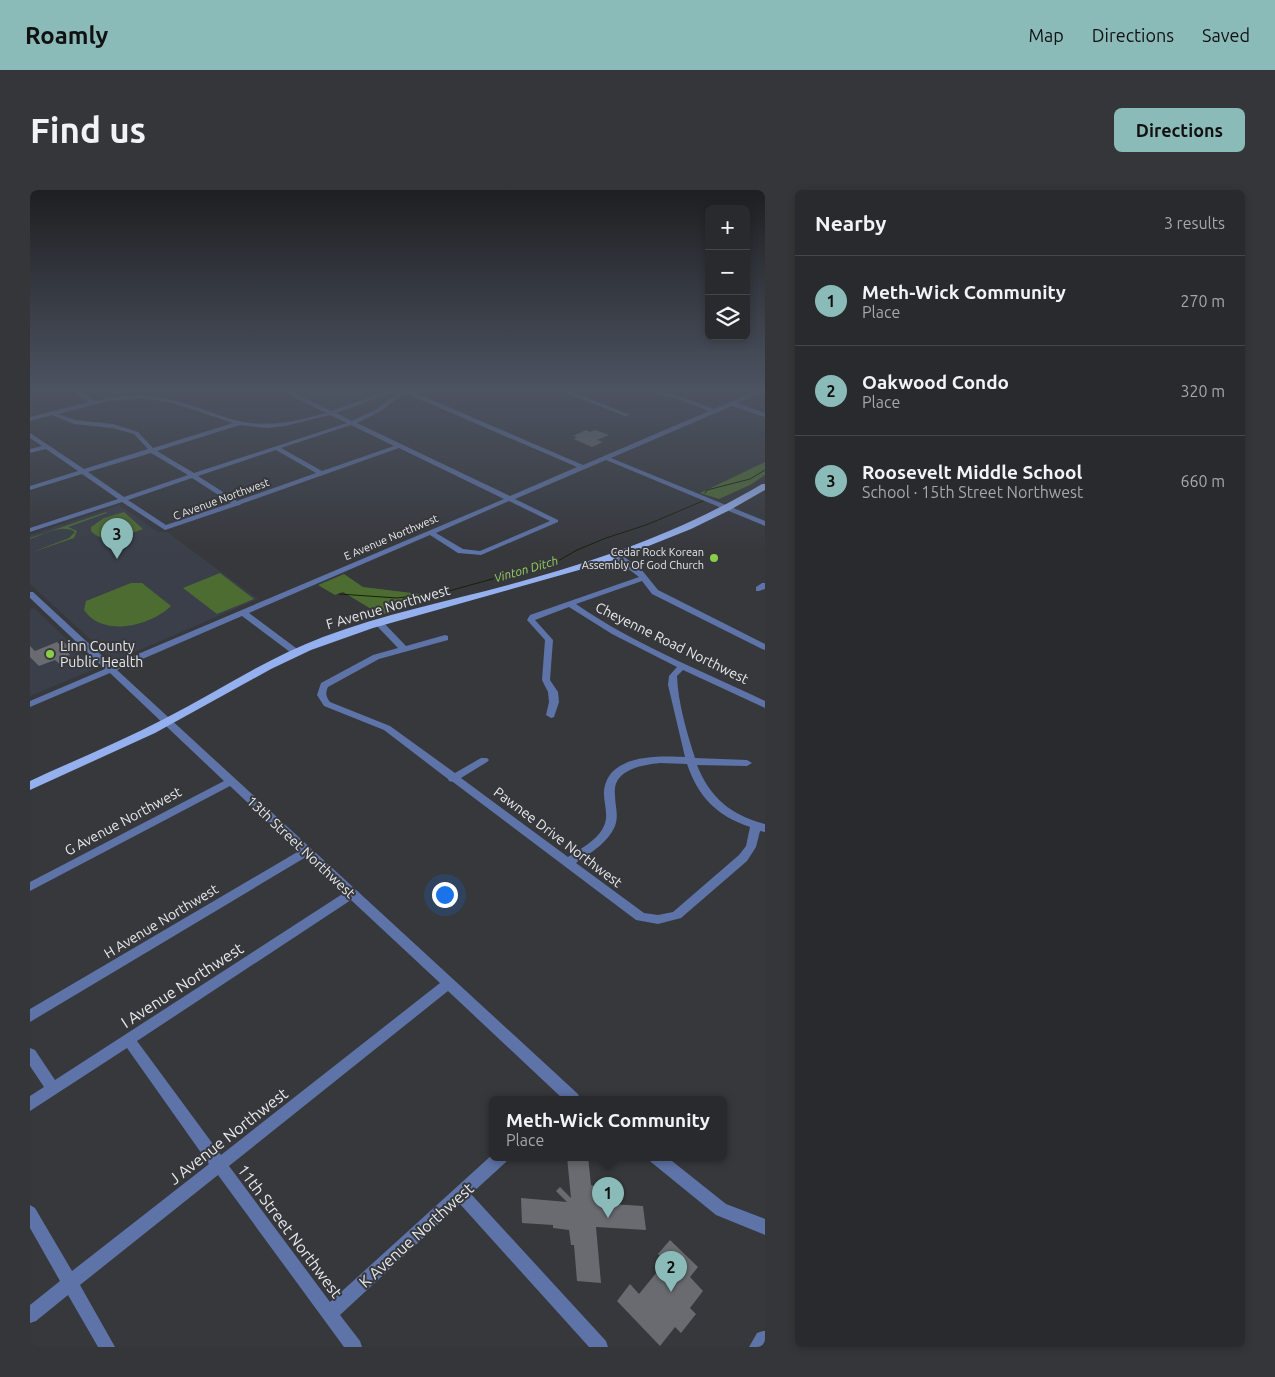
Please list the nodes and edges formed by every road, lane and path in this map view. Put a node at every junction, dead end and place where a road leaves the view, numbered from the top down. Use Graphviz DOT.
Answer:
graph roads {
  1 [pos="44,445"];
  2 [pos="149,445"];
  3 [pos="169,445"];
  4 [pos="285,445"];
  5 [pos="531,445"];
  6 [pos="633,445"];
  7 [pos="400,446"];
  8 [pos="47,447"];
  9 [pos="276,448"];
  10 [pos="153,450"];
  11 [pos="30,451"];
  12 [pos="604,457"];
  13 [pos="582,467"];
  14 [pos="82,472"];
  15 [pos="322,474"];
  16 [pos="193,476"];
  17 [pos="765,486"];
  18 [pos="30,488"];
  19 [pos="122,499"];
  20 [pos="510,499"];
  21 [pos="238,504"];
  22 [pos="728,508"];
  23 [pos="765,524"];
  24 [pos="30,530"];
  25 [pos="431,533"];
  26 [pos="618,556"];
  27 [pos="642,578"];
  28 [pos="30,594"];
  29 [pos="569,603"];
  30 [pos="244,613"];
  31 [pos="380,623"];
  32 [pos="445,638"];
  33 [pos="765,647"];
  34 [pos="404,650"];
  35 [pos="297,653"];
  36 [pos="682,666"];
  37 [pos="110,670"];
  38 [pos="30,704"];
  39 [pos="765,705"];
  40 [pos="551,715"];
  41 [pos="167,722"];
  42 [pos="484,760"];
  43 [pos="692,761"];
  44 [pos="747,763"];
  45 [pos="453,779"];
  46 [pos="230,782"];
  47 [pos="30,786"];
  48 [pos="761,827"];
  49 [pos="306,852"];
  50 [pos="568,863"];
  51 [pos="30,887"];
  52 [pos="351,894"];
  53 [pos="448,984"];
  54 [pos="30,1016"];
  55 [pos="128,1039"];
  56 [pos="30,1054"];
  57 [pos="53,1089"];
  58 [pos="566,1096"];
  59 [pos="30,1104"];
  60 [pos="497,1161"];
  61 [pos="661,1161"];
  62 [pos="219,1165"];
  63 [pos="461,1194"];
  64 [pos="30,1213"];
  65 [pos="765,1227"];
  66 [pos="70,1283"];
  67 [pos="330,1313"];
  68 [pos="30,1315"];
  69 [pos="107,1347"];
  70 [pos="354,1347"];
  71 [pos="600,1347"];
  1 -- 8 [label="street"];
  2 -- 10 [label="street"];
  3 -- 10 [label="street"];
  4 -- 9 [label="street"];
  5 -- 13 [label="street"];
  6 -- 12 [label="street, E Avenue Northwest"];
  7 -- 15 [label="street, C Avenue Northwest"];
  7 -- 20 [label="street"];
  8 -- 11 [label="street"];
  8 -- 14 [label="street"];
  9 -- 15 [label="street"];
  9 -- 16 [label="street"];
  10 -- 14 [label="street"];
  10 -- 16 [label="street"];
  12 -- 13 [label="street, E Avenue Northwest"];
  12 -- 22 [label="street"];
  13 -- 20 [label="street, E Avenue Northwest"];
  14 -- 18 [label="street"];
  14 -- 19 [label="street"];
  15 -- 21 [label="street, C Avenue Northwest"];
  16 -- 19 [label="street"];
  16 -- 21 [label="street"];
  17 -- 22 [label="main road, F Avenue Northwest"];
  19 -- 21 [label="street, C Avenue Northwest"];
  19 -- 24 [label="street"];
  20 -- 25 [label="street, E Avenue Northwest"];
  20 -- 25 [label="street"];
  22 -- 23 [label="street"];
  22 -- 26 [label="main road, F Avenue Northwest"];
  25 -- 30 [label="street, E Avenue Northwest"];
  26 -- 27 [label="street"];
  26 -- 31 [label="main road, F Avenue Northwest"];
  27 -- 29 [label="street"];
  27 -- 33 [label="street"];
  28 -- 37 [label="street, 13th Street Northwest"];
  29 -- 36 [label="street, Cheyenne Road Northwest"];
  29 -- 40 [label="street"];
  30 -- 35 [label="street"];
  30 -- 37 [label="street, E Avenue Northwest"];
  31 -- 34 [label="street"];
  31 -- 35 [label="main road, F Avenue Northwest"];
  32 -- 34 [label="street"];
  34 -- 45 [label="street, Pawnee Drive Northwest"];
  35 -- 41 [label="main road, F Avenue Northwest"];
  36 -- 39 [label="street, Cheyenne Road Northwest"];
  36 -- 43 [label="street"];
  37 -- 38 [label="street, E Avenue Northwest"];
  37 -- 41 [label="street, 13th Street Northwest"];
  41 -- 46 [label="street, 13th Street Northwest"];
  41 -- 47 [label="main road, F Avenue Northwest"];
  42 -- 45 [label="street"];
  43 -- 44 [label="street"];
  43 -- 48 [label="street"];
  43 -- 50 [label="street"];
  45 -- 50 [label="street, Pawnee Drive Northwest"];
  46 -- 49 [label="street, 13th Street Northwest"];
  46 -- 51 [label="street, G Avenue Northwest"];
  48 -- 50 [label="street, Pawnee Drive Northwest"];
  49 -- 52 [label="street, 13th Street Northwest"];
  49 -- 54 [label="street, H Avenue Northwest"];
  52 -- 53 [label="street, 13th Street Northwest"];
  52 -- 55 [label="street, I Avenue Northwest"];
  53 -- 58 [label="street, 13th Street Northwest"];
  53 -- 62 [label="street, J Avenue Northwest"];
  55 -- 57 [label="street, I Avenue Northwest"];
  55 -- 62 [label="street, 11th Street Northwest"];
  56 -- 57 [label="street"];
  57 -- 59 [label="street, I Avenue Northwest"];
  60 -- 63 [label="street, K Avenue Northwest"];
  61 -- 65 [label="street"];
  62 -- 66 [label="street, J Avenue Northwest"];
  62 -- 67 [label="street, 11th Street Northwest"];
  63 -- 67 [label="street, K Avenue Northwest"];
  63 -- 71 [label="street"];
  64 -- 66 [label="street"];
  66 -- 68 [label="street, J Avenue Northwest"];
  66 -- 69 [label="street"];
  67 -- 70 [label="street, 11th Street Northwest"];
}
